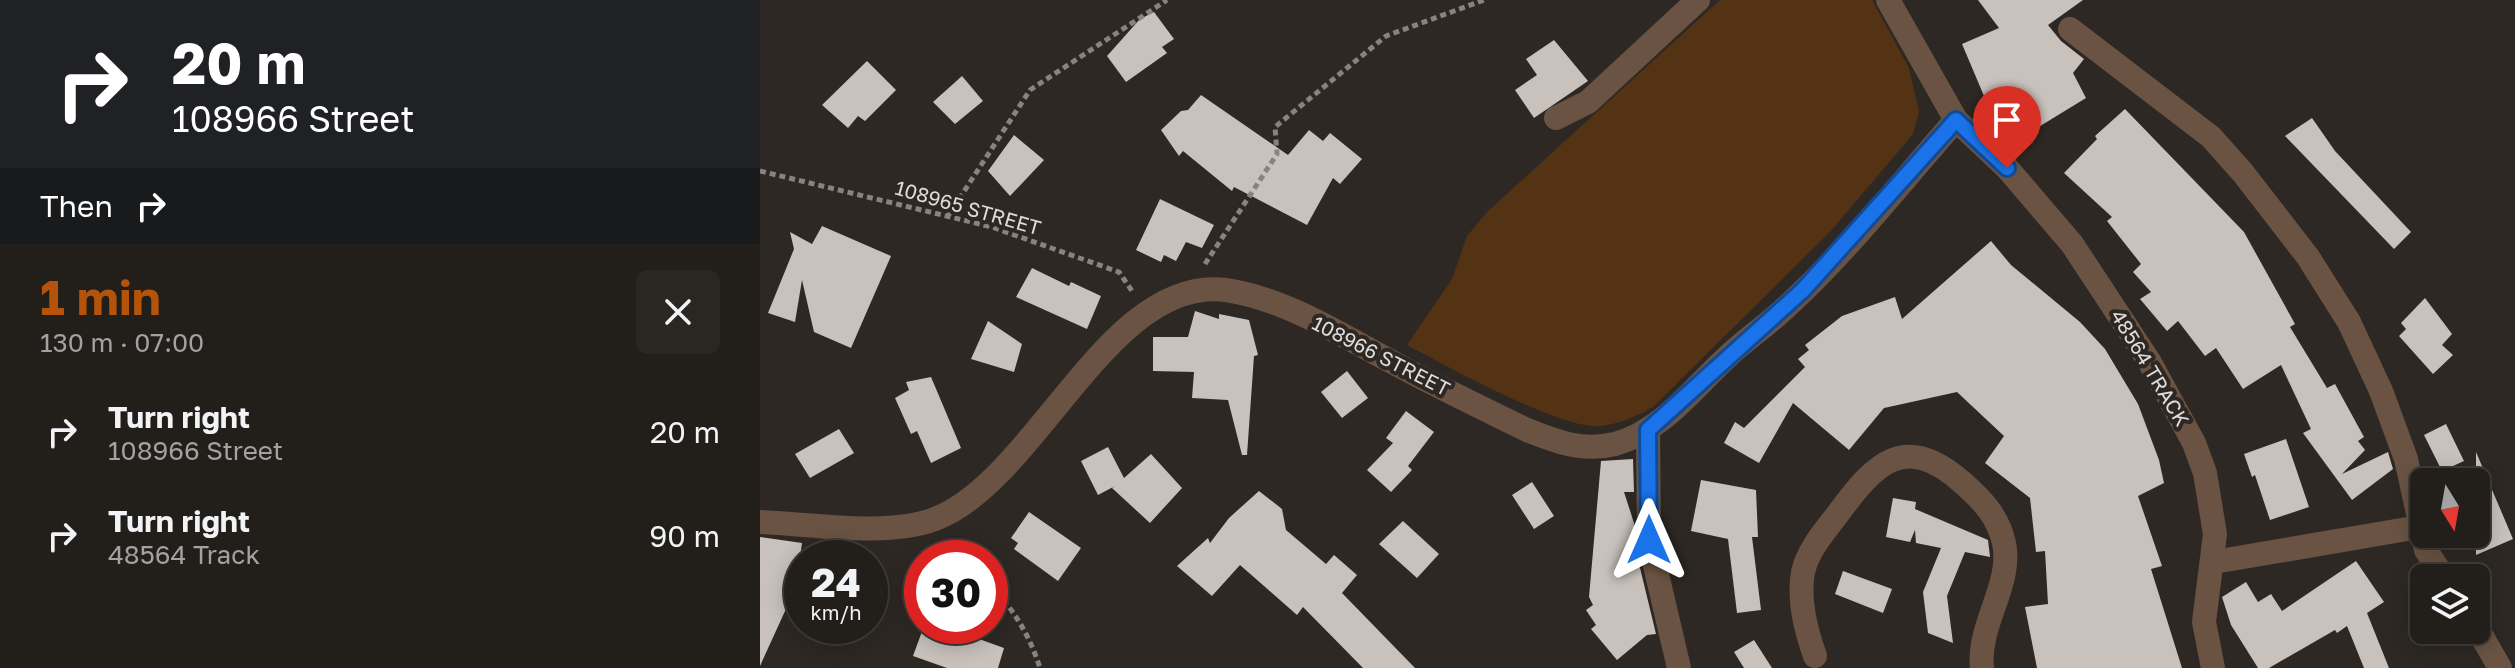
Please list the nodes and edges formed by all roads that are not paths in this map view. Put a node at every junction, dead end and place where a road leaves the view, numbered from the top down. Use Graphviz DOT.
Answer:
graph roads {
  1 [pos="1698,0"];
  2 [pos="1888,0"];
  3 [pos="2070,29"];
  4 [pos="1556,118"];
  5 [pos="1956,120"];
  6 [pos="1648,430"];
  7 [pos="2410,474"];
  8 [pos="760,522"];
  9 [pos="2410,529"];
  10 [pos="2214,562"];
  11 [pos="2486,644"];
  12 [pos="1815,656"];
  13 [pos="1679,668"];
  14 [pos="1982,668"];
  15 [pos="2213,668"];
  16 [pos="2500,668"];
  1 -- 4 [label="street"];
  2 -- 5 [label="street, 48564 TRACK"];
  3 -- 7 [label="street"];
  5 -- 6 [label="street, 108966 STREET"];
  5 -- 10 [label="street, 48564 TRACK"];
  6 -- 8 [label="street, 108966 STREET"];
  6 -- 13 [label="street"];
  9 -- 10 [label="street"];
  10 -- 15 [label="street, 48564 TRACK"];
  11 -- 16 [label="street"];
  12 -- 14 [label="street"];
}
